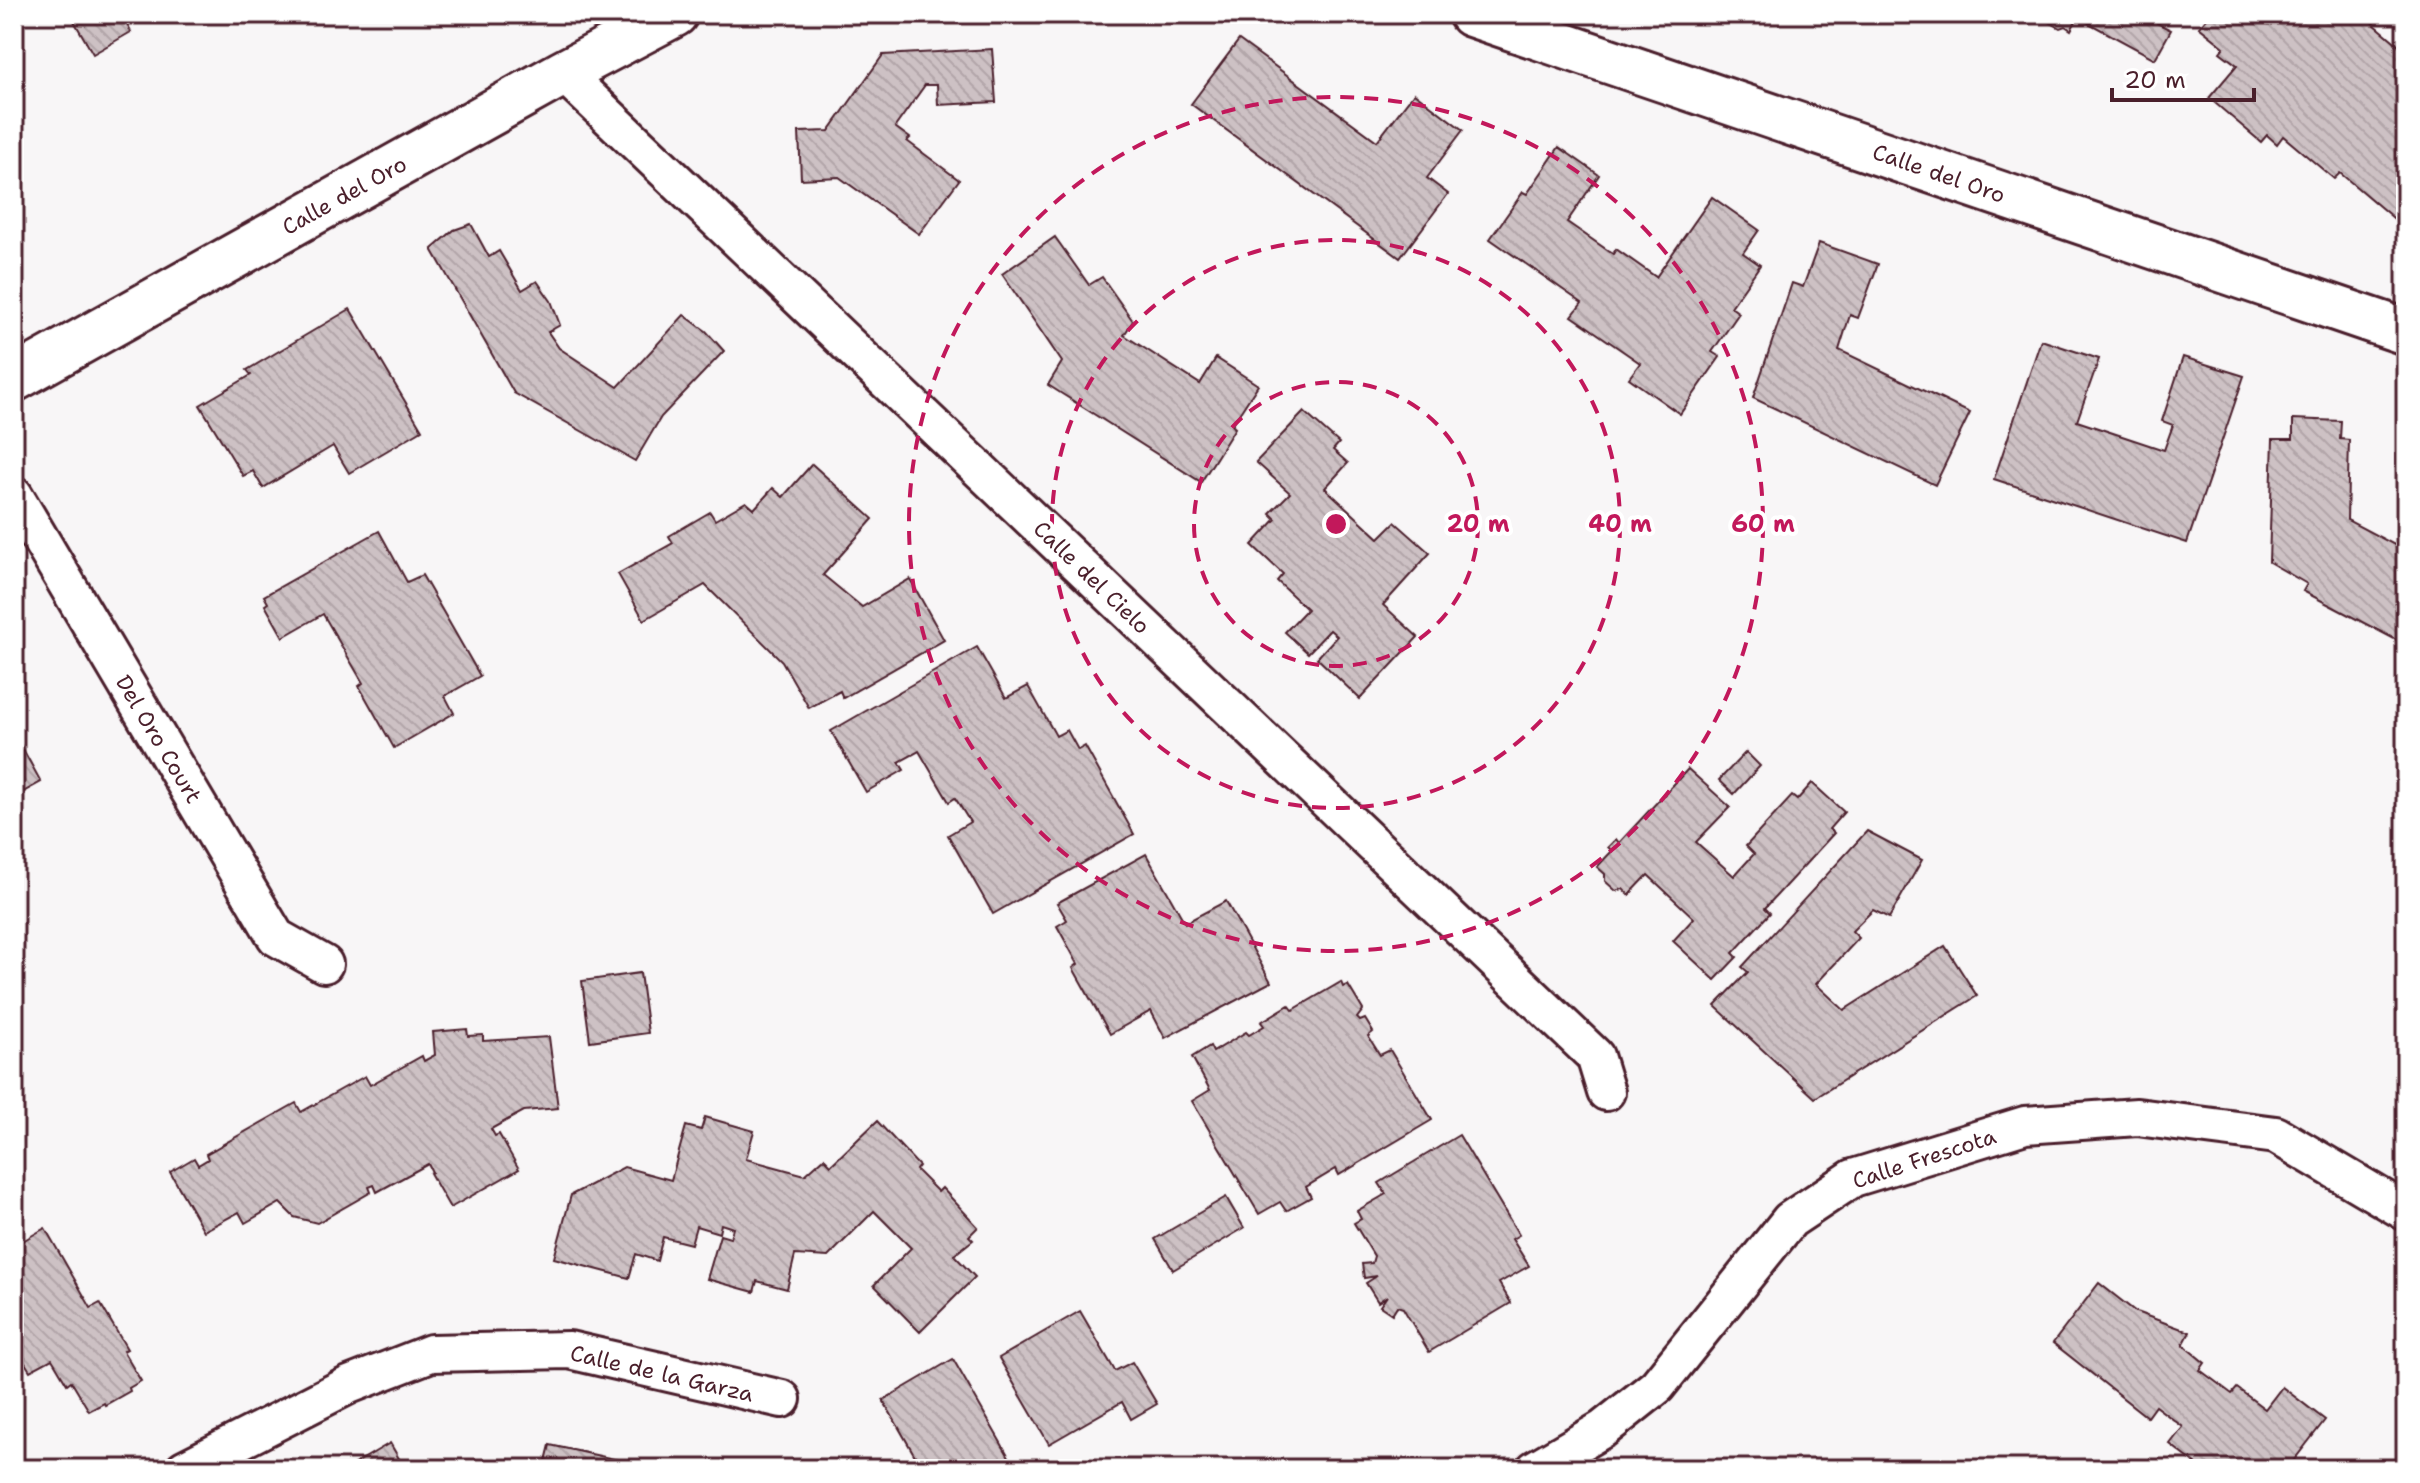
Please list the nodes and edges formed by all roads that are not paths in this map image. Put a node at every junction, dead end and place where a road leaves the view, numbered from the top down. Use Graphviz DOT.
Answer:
graph roads {
  1 [pos="675,14"];
  2 [pos="1471,14"];
  3 [pos="563,73"];
  4 [pos="2406,332"];
  5 [pos="14,379"];
  6 [pos="14,495"];
  7 [pos="324,964"];
  8 [pos="1606,1092"];
  9 [pos="2406,1212"];
  10 [pos="782,1399"];
  11 [pos="184,1469"];
  12 [pos="1535,1469"];
  1 -- 3 [label="street, Calle del Oro"];
  2 -- 4 [label="street, Calle del Oro"];
  3 -- 5 [label="street, Calle del Oro"];
  3 -- 8 [label="street, Calle del Cielo"];
  6 -- 7 [label="street, Del Oro Court"];
  9 -- 12 [label="street, Calle Frescota"];
  10 -- 11 [label="street, Calle de la Garza"];
}
